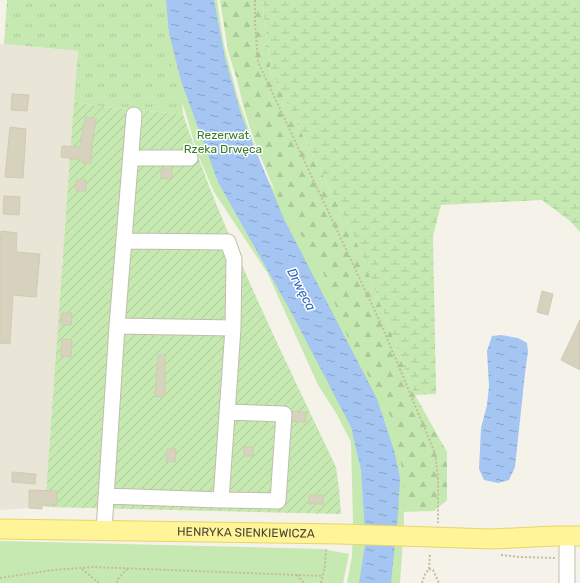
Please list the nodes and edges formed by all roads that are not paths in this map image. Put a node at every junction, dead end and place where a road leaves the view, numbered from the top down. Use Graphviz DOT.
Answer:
graph roads {
  1 [pos="134,115"];
  2 [pos="131,158"];
  3 [pos="190,158"];
  4 [pos="124,241"];
  5 [pos="117,326"];
  6 [pos="233,328"];
  7 [pos="227,412"];
  8 [pos="106,496"];
  9 [pos="221,500"];
  10 [pos="0,529"];
  11 [pos="104,530"];
  12 [pos="576,544"];
  13 [pos="567,583"];
  1 -- 2 [label="lane"];
  2 -- 3 [label="lane"];
  2 -- 4 [label="lane"];
  4 -- 5 [label="lane"];
  4 -- 6 [label="lane"];
  5 -- 6 [label="lane"];
  5 -- 8 [label="lane"];
  6 -- 7 [label="lane"];
  7 -- 9 [label="lane"];
  7 -- 9 [label="lane"];
  8 -- 9 [label="lane"];
  8 -- 11 [label="lane"];
  10 -- 11 [label="main road, HENRYKA SIENKIEWICZA"];
  11 -- 12 [label="main road, HENRYKA SIENKIEWICZA"];
  12 -- 13 [label="lane"];
}
